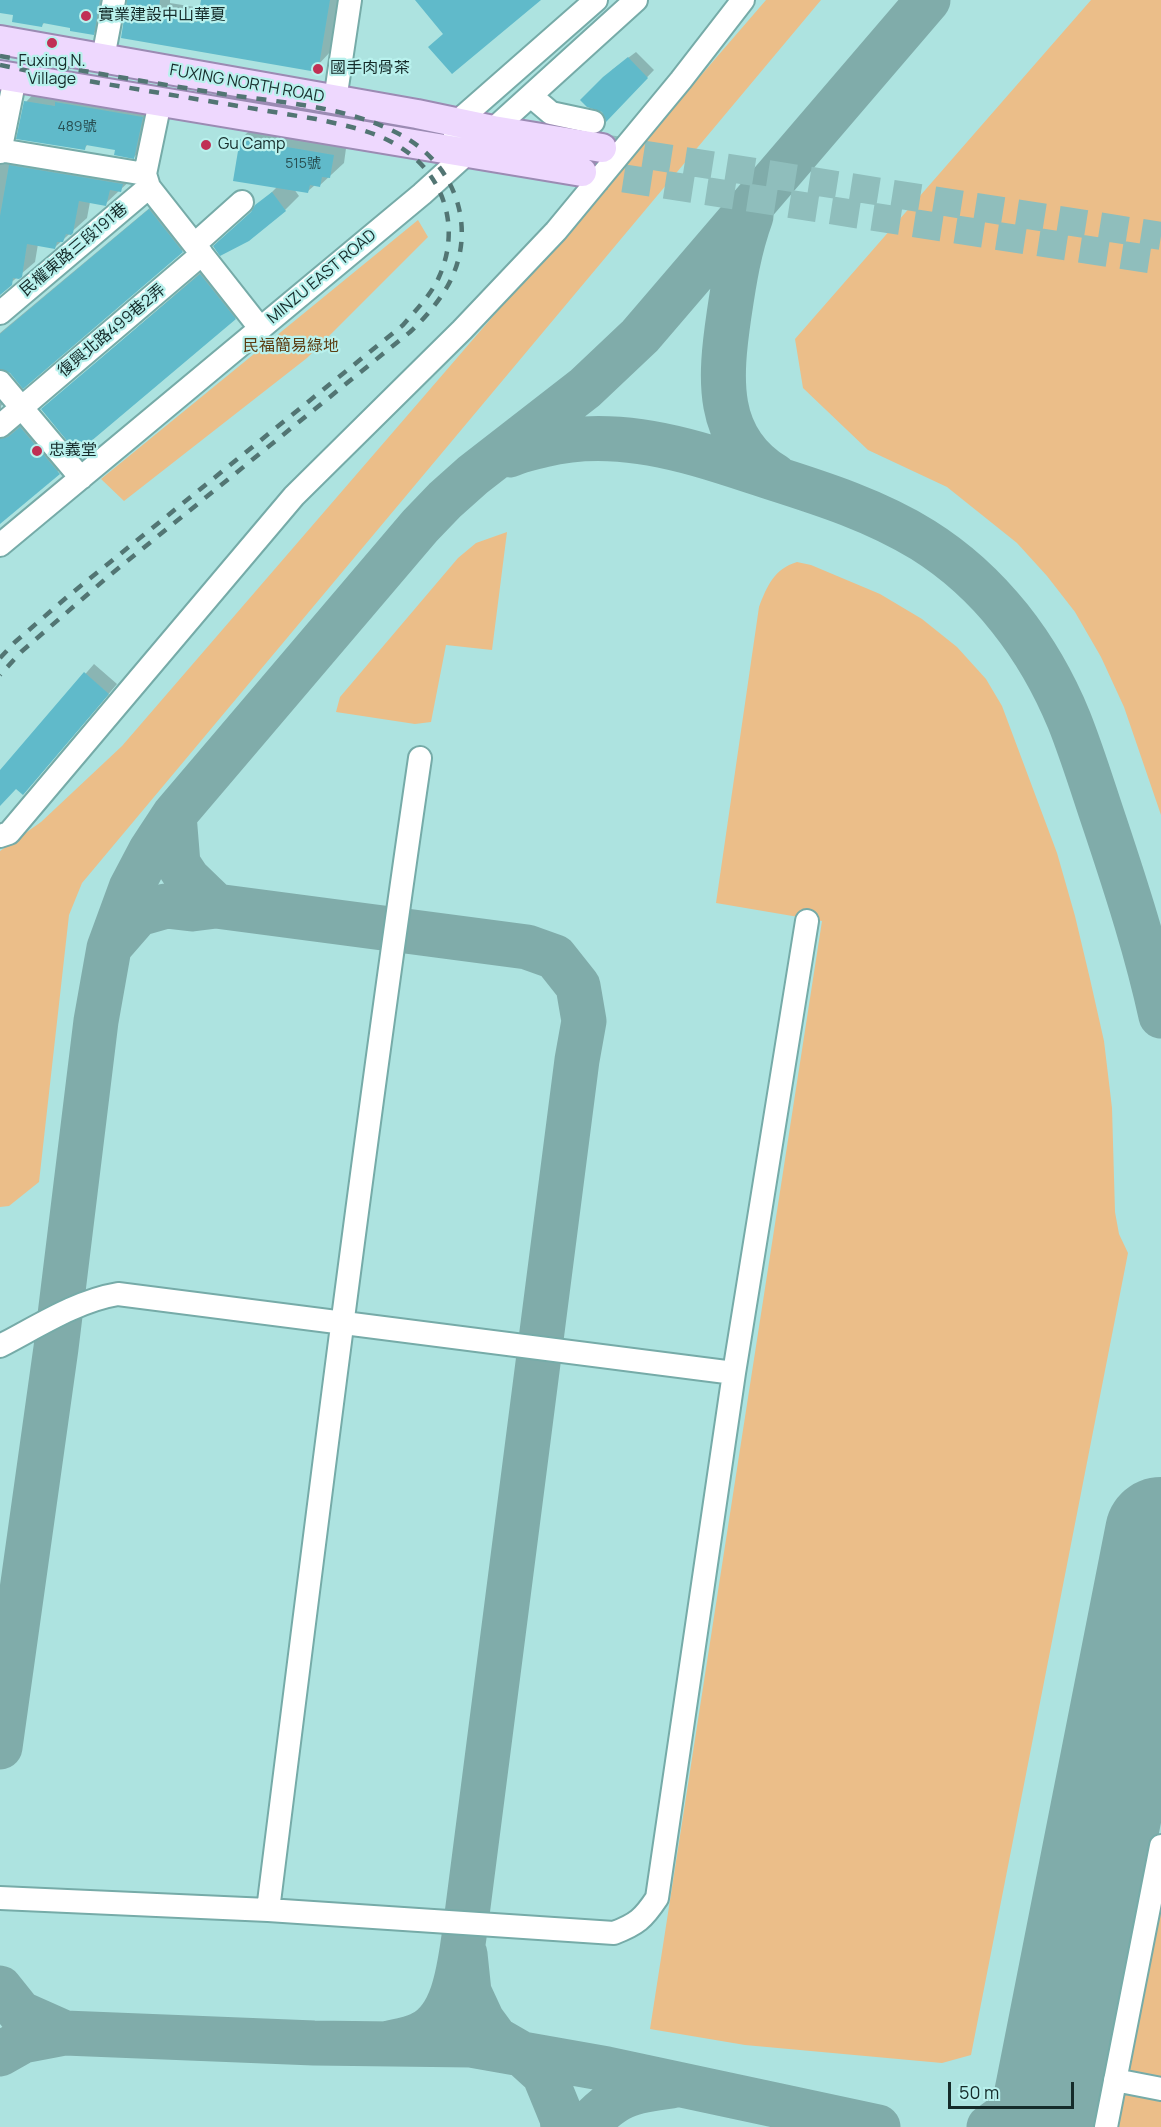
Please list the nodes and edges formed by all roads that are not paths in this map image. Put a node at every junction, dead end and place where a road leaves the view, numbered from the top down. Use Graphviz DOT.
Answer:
graph roads {
  1 [pos="114,0"];
  2 [pos="350,0"];
  3 [pos="596,0"];
  4 [pos="636,0"];
  5 [pos="743,0"];
  6 [pos="0,40"];
  7 [pos="103,58"];
  8 [pos="7,76"];
  9 [pos="531,96"];
  10 [pos="335,100"];
  11 [pos="159,102"];
  12 [pos="457,122"];
  13 [pos="493,130"];
  14 [pos="598,135"];
  15 [pos="0,150"];
  16 [pos="459,152"];
  17 [pos="582,172"];
  18 [pos="147,181"];
  19 [pos="242,202"];
  20 [pos="199,249"];
  21 [pos="0,313"];
  22 [pos="260,328"];
  23 [pos="0,382"];
  24 [pos="22,407"];
  25 [pos="0,426"];
  26 [pos="81,478"];
  27 [pos="0,545"];
  28 [pos="420,758"];
  29 [pos="0,836"];
  30 [pos="807,921"];
  31 [pos="342,1323"];
  32 [pos="0,1346"];
  33 [pos="734,1373"];
  34 [pos="1161,1846"];
  35 [pos="0,1898"];
  36 [pos="268,1910"];
  37 [pos="1115,2080"];
  38 [pos="1161,2089"];
  39 [pos="1106,2127"];
  1 -- 7 [label="street"];
  2 -- 10 [label="street"];
  3 -- 12 [label="street"];
  4 -- 9 [label="street, MINZU EAST ROAD"];
  5 -- 29 [label="street"];
  6 -- 7 [label="main road, FUXING NORTH ROAD"];
  7 -- 10 [label="main road, FUXING NORTH ROAD"];
  8 -- 11 [label="main road, FUXING NORTH ROAD"];
  8 -- 15 [label="street"];
  9 -- 13 [label="street, MINZU EAST ROAD"];
  9 -- 14 [label="street"];
  10 -- 12 [label="main road, FUXING NORTH ROAD"];
  11 -- 16 [label="main road, FUXING NORTH ROAD"];
  11 -- 18 [label="street"];
  12 -- 13 [label="main road, FUXING NORTH ROAD"];
  12 -- 16 [label="street"];
  13 -- 14 [label="main road, FUXING NORTH ROAD"];
  13 -- 16 [label="street, MINZU EAST ROAD"];
  15 -- 18 [label="street"];
  16 -- 17 [label="main road, FUXING NORTH ROAD"];
  16 -- 22 [label="street, MINZU EAST ROAD"];
  18 -- 20 [label="street"];
  18 -- 21 [label="street, 民權東路三段191巷"];
  19 -- 20 [label="street, 復興北路499巷2弄"];
  20 -- 22 [label="street"];
  20 -- 24 [label="street, 復興北路499巷2弄"];
  22 -- 26 [label="street, MINZU EAST ROAD"];
  23 -- 24 [label="street"];
  24 -- 25 [label="street, 復興北路499巷2弄"];
  24 -- 26 [label="street"];
  26 -- 27 [label="street, MINZU EAST ROAD"];
  28 -- 31 [label="street"];
  30 -- 33 [label="street"];
  31 -- 32 [label="street"];
  31 -- 33 [label="street"];
  31 -- 36 [label="street"];
  33 -- 36 [label="street"];
  34 -- 37 [label="street"];
  35 -- 36 [label="street"];
  37 -- 38 [label="street"];
  37 -- 39 [label="street"];
}
